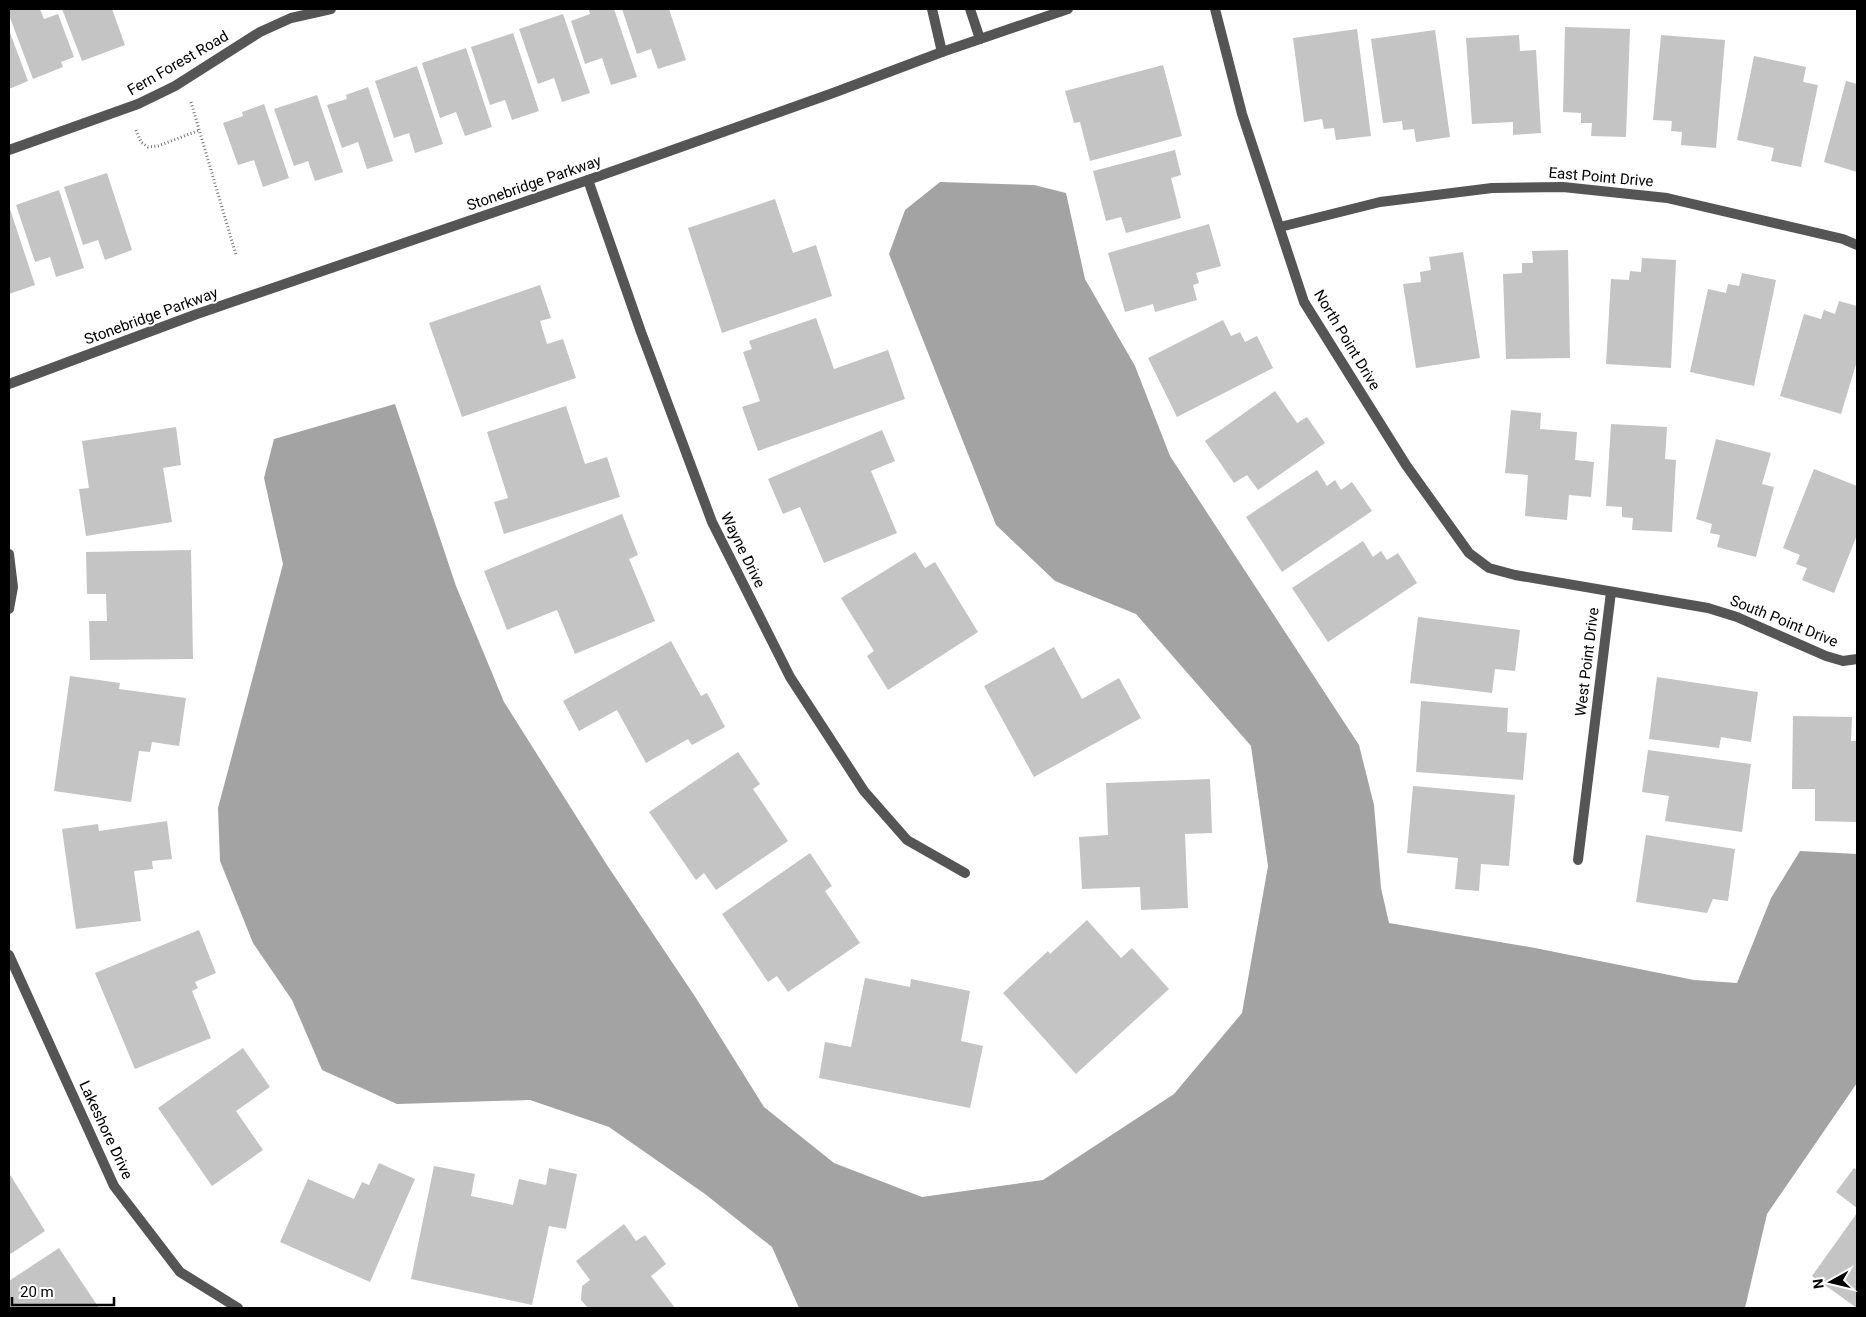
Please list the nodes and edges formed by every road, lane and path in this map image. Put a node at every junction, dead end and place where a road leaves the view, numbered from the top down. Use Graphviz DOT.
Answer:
graph roads {
  1 [pos="331,9"];
  2 [pos="932,9"];
  3 [pos="970,9"];
  4 [pos="1068,9"];
  5 [pos="1215,9"];
  6 [pos="980,39"];
  7 [pos="942,52"];
  8 [pos="191,100"];
  9 [pos="135,128"];
  10 [pos="200,130"];
  11 [pos="9,150"];
  12 [pos="588,180"];
  13 [pos="1280,227"];
  14 [pos="1857,245"];
  15 [pos="236,255"];
  16 [pos="9,384"];
  17 [pos="9,554"];
  18 [pos="1489,568"];
  19 [pos="1611,592"];
  20 [pos="9,609"];
  21 [pos="1857,659"];
  22 [pos="1578,860"];
  23 [pos="965,873"];
  24 [pos="9,955"];
  25 [pos="238,1308"];
  1 -- 11 [label="street, Fern Forest Road"];
  2 -- 7 [label="street"];
  3 -- 6 [label="street"];
  4 -- 6 [label="street, Stonebridge Parkway"];
  5 -- 13 [label="street, North Point Drive"];
  6 -- 7 [label="street, Stonebridge Parkway"];
  7 -- 12 [label="street, Stonebridge Parkway"];
  8 -- 10 [label="path"];
  9 -- 10 [label="path"];
  10 -- 15 [label="path"];
  12 -- 16 [label="street, Stonebridge Parkway"];
  12 -- 23 [label="street, Wayne Drive"];
  13 -- 14 [label="street, East Point Drive"];
  13 -- 18 [label="street, North Point Drive"];
  17 -- 20 [label="street"];
  18 -- 19 [label="street, West Point Drive"];
  19 -- 21 [label="street, South Point Drive"];
  19 -- 22 [label="street, West Point Drive"];
  24 -- 25 [label="street, Lakeshore Drive"];
}
